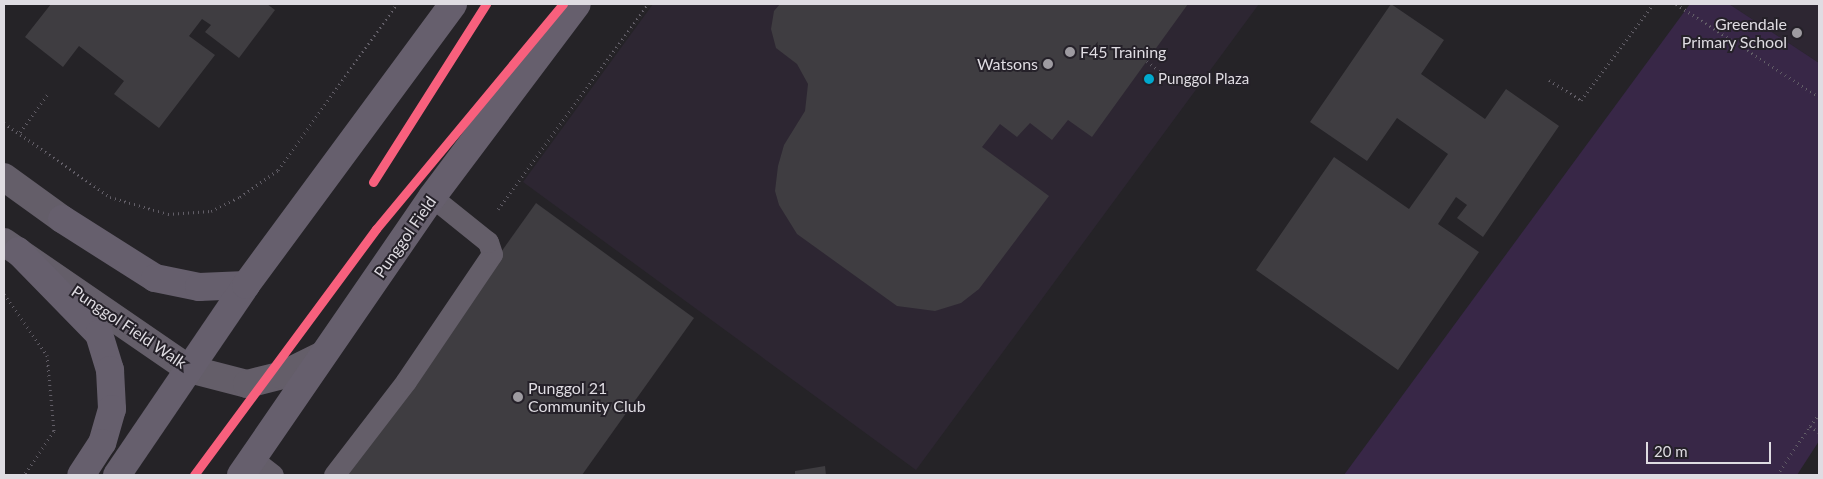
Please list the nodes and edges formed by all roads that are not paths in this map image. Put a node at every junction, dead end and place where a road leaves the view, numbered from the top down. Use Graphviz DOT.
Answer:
graph roads {
  1 [pos="453,4"];
  2 [pos="577,4"];
  3 [pos="4,177"];
  4 [pos="432,197"];
  5 [pos="11,247"];
  6 [pos="246,286"];
  7 [pos="321,356"];
  8 [pos="188,369"];
  9 [pos="256,470"];
  10 [pos="81,475"];
  11 [pos="117,475"];
  12 [pos="334,475"];
  1 -- 6 [label="street"];
  2 -- 4 [label="street, Punggol Field"];
  3 -- 6 [label="street"];
  4 -- 7 [label="street, Punggol Field"];
  4 -- 12 [label="lane"];
  5 -- 8 [label="street, Punggol Field Walk"];
  5 -- 10 [label="street"];
  6 -- 8 [label="street"];
  7 -- 8 [label="street, Punggol Field Walk"];
  7 -- 9 [label="street, Punggol Field"];
  8 -- 11 [label="street"];
}
